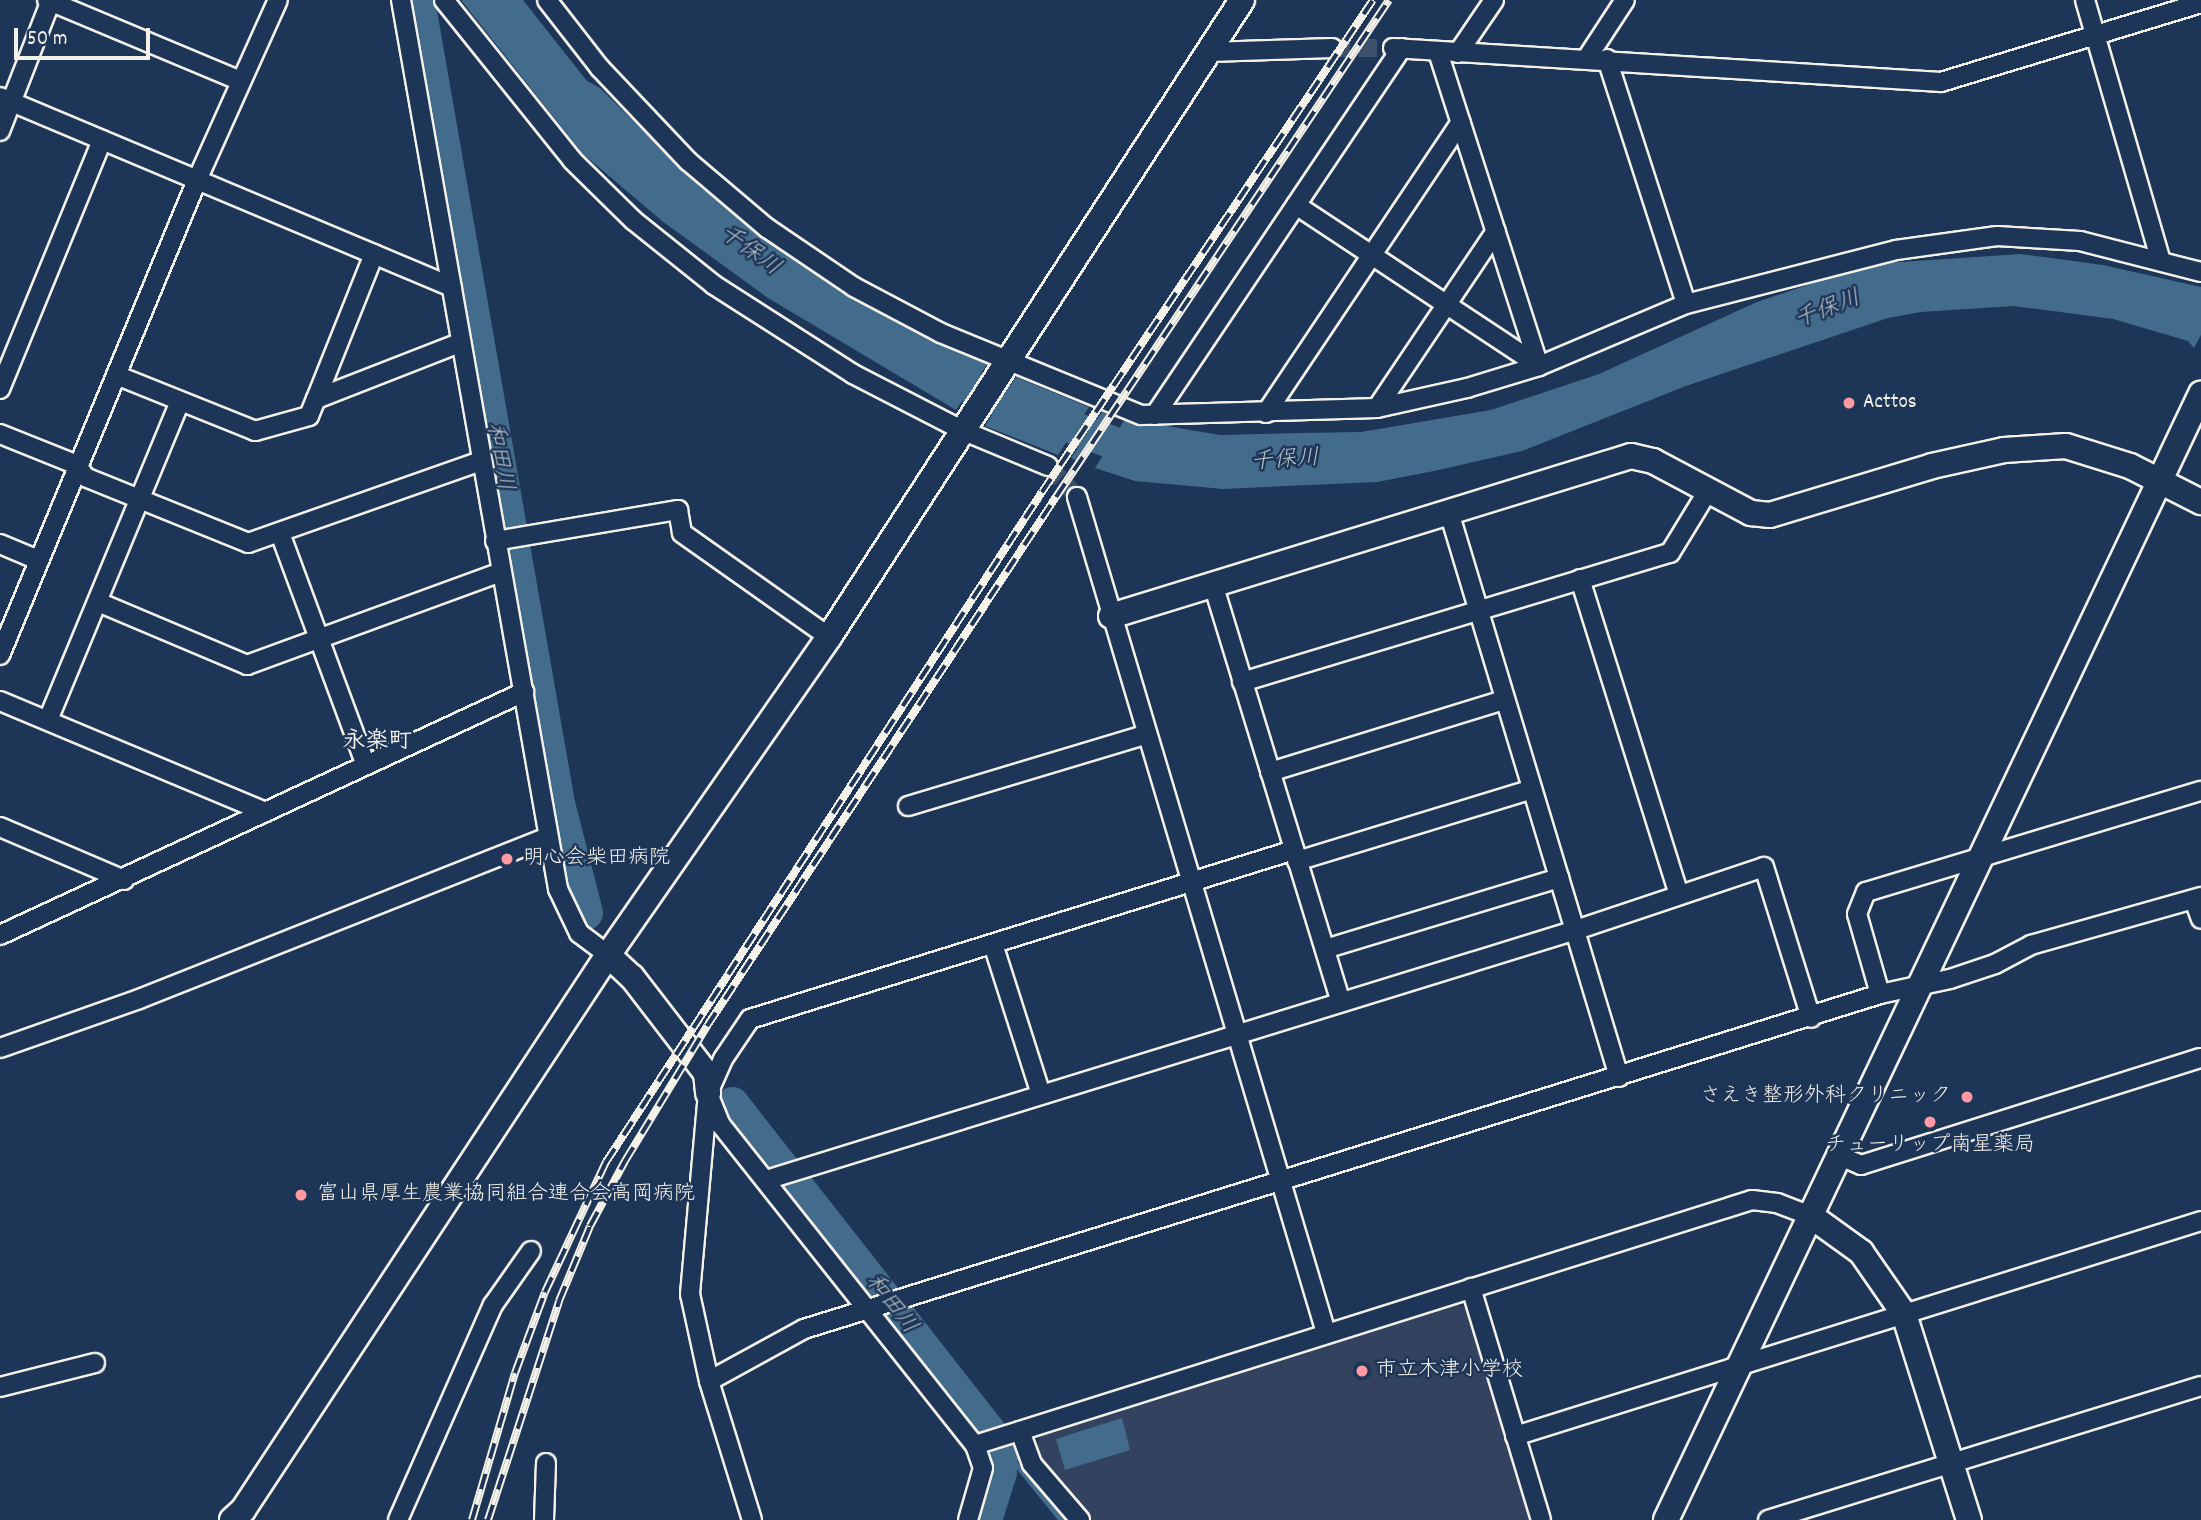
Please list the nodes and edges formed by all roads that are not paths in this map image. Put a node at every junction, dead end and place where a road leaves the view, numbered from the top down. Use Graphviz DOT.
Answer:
graph roads {
  1 [pos="278,0"];
  2 [pos="401,0"];
  3 [pos="444,0"];
  4 [pos="547,0"];
  5 [pos="1242,0"];
  6 [pos="1493,0"];
  7 [pos="1625,0"];
  8 [pos="2085,0"];
  9 [pos="49,1"];
  10 [pos="2201,3"];
  11 [pos="2095,34"];
  12 [pos="1332,48"];
  13 [pos="1209,52"];
  14 [pos="1438,52"];
  15 [pos="1458,53"];
  16 [pos="1587,58"];
  17 [pos="1607,59"];
  18 [pos="241,82"];
  19 [pos="6,100"];
  20 [pos="1461,122"];
  21 [pos="0,131"];
  22 [pos="103,140"];
  23 [pos="197,180"];
  24 [pos="1296,205"];
  25 [pos="1496,231"];
  26 [pos="374,254"];
  27 [pos="1372,255"];
  28 [pos="2161,261"];
  29 [pos="2201,272"];
  30 [pos="452,287"];
  31 [pos="1447,304"];
  32 [pos="1686,304"];
  33 [pos="460,343"];
  34 [pos="1008,363"];
  35 [pos="1539,366"];
  36 [pos="116,375"];
  37 [pos="0,389"];
  38 [pos="2201,394"];
  39 [pos="316,399"];
  40 [pos="180,401"];
  41 [pos="1377,408"];
  42 [pos="1266,413"];
  43 [pos="1155,415"];
  44 [pos="967,426"];
  45 [pos="0,434"];
  46 [pos="481,461"];
  47 [pos="77,465"];
  48 [pos="1048,466"];
  49 [pos="2159,481"];
  50 [pos="1709,489"];
  51 [pos="1077,497"];
  52 [pos="140,499"];
  53 [pos="2201,502"];
  54 [pos="1449,512"];
  55 [pos="281,533"];
  56 [pos="499,540"];
  57 [pos="0,544"];
  58 [pos="38,560"];
  59 [pos="499,573"];
  60 [pos="1580,579"];
  61 [pos="1213,584"];
  62 [pos="98,602"];
  63 [pos="1480,610"];
  64 [pos="1111,616"];
  65 [pos="322,637"];
  66 [pos="829,637"];
  67 [pos="0,655"];
  68 [pos="1242,682"];
  69 [pos="524,692"];
  70 [pos="1504,700"];
  71 [pos="0,701"];
  72 [pos="48,720"];
  73 [pos="1145,735"];
  74 [pos="366,765"];
  75 [pos="1270,772"];
  76 [pos="1532,789"];
  77 [pos="2201,791"];
  78 [pos="908,806"];
  79 [pos="266,812"];
  80 [pos="0,827"];
  81 [pos="548,837"];
  82 [pos="1295,856"];
  83 [pos="1983,856"];
  84 [pos="1559,878"];
  85 [pos="124,880"];
  86 [pos="1190,885"];
  87 [pos="1679,894"];
  88 [pos="2198,898"];
  89 [pos="2201,919"];
  90 [pos="1576,930"];
  91 [pos="1,933"];
  92 [pos="993,944"];
  93 [pos="1325,949"];
  94 [pos="608,955"];
  95 [pos="1921,986"];
  96 [pos="1881,994"];
  97 [pos="1340,1000"];
  98 [pos="1811,1018"];
  99 [pos="1237,1034"];
  100 [pos="0,1048"];
  101 [pos="2201,1058"];
  102 [pos="1619,1077"];
  103 [pos="708,1093"];
  104 [pos="1041,1094"];
  105 [pos="1840,1156"];
  106 [pos="770,1179"];
  107 [pos="1282,1182"];
  108 [pos="1811,1216"];
  109 [pos="2201,1221"];
  110 [pos="531,1251"];
  111 [pos="1471,1287"];
  112 [pos="874,1309"];
  113 [pos="1904,1314"];
  114 [pos="1326,1334"];
  115 [pos="96,1363"];
  116 [pos="1738,1368"];
  117 [pos="709,1381"];
  118 [pos="2201,1386"];
  119 [pos="0,1387"];
  120 [pos="1016,1432"];
  121 [pos="1515,1436"];
  122 [pos="979,1443"];
  123 [pos="546,1464"];
  124 [pos="1952,1465"];
  125 [pos="232,1520"];
  126 [pos="398,1520"];
  127 [pos="544,1520"];
  128 [pos="752,1520"];
  129 [pos="968,1520"];
  130 [pos="1080,1520"];
  131 [pos="1541,1520"];
  132 [pos="1666,1520"];
  133 [pos="1769,1520"];
  134 [pos="1969,1520"];
  1 -- 18 [label="street"];
  2 -- 30 [label="street"];
  3 -- 44 [label="street"];
  4 -- 34 [label="street"];
  5 -- 13 [label="street"];
  6 -- 15 [label="street"];
  7 -- 16 [label="street"];
  8 -- 11 [label="street"];
  9 -- 18 [label="street"];
  9 -- 19 [label="street"];
  10 -- 11 [label="street"];
  11 -- 17 [label="street"];
  11 -- 28 [label="street"];
  12 -- 13 [label="street"];
  13 -- 34 [label="street"];
  14 -- 15 [label="street"];
  14 -- 20 [label="street"];
  14 -- 24 [label="street"];
  15 -- 16 [label="street"];
  16 -- 17 [label="street"];
  17 -- 32 [label="street"];
  18 -- 23 [label="street"];
  19 -- 21 [label="street"];
  19 -- 22 [label="street"];
  20 -- 25 [label="street"];
  20 -- 27 [label="street"];
  22 -- 23 [label="street"];
  22 -- 37 [label="street"];
  23 -- 26 [label="street"];
  23 -- 36 [label="street"];
  24 -- 27 [label="street"];
  24 -- 43 [label="street"];
  25 -- 31 [label="street"];
  25 -- 35 [label="street"];
  26 -- 30 [label="street"];
  26 -- 39 [label="street"];
  27 -- 31 [label="street"];
  27 -- 42 [label="street"];
  28 -- 29 [label="street"];
  28 -- 32 [label="street"];
  30 -- 33 [label="street"];
  31 -- 35 [label="street"];
  31 -- 41 [label="street"];
  32 -- 35 [label="street"];
  33 -- 39 [label="street"];
  33 -- 46 [label="street"];
  34 -- 43 [label="street"];
  34 -- 44 [label="street"];
  35 -- 41 [label="street"];
  36 -- 40 [label="street"];
  36 -- 47 [label="street"];
  38 -- 49 [label="street"];
  39 -- 40 [label="street"];
  40 -- 52 [label="street"];
  41 -- 42 [label="street"];
  42 -- 43 [label="street"];
  44 -- 48 [label="street"];
  44 -- 66 [label="street"];
  45 -- 47 [label="street"];
  46 -- 55 [label="street"];
  46 -- 56 [label="street"];
  47 -- 52 [label="street"];
  47 -- 58 [label="street"];
  49 -- 50 [label="street"];
  49 -- 53 [label="street"];
  49 -- 83 [label="street"];
  50 -- 54 [label="street"];
  50 -- 60 [label="street"];
  51 -- 64 [label="street"];
  52 -- 55 [label="street"];
  52 -- 62 [label="street"];
  54 -- 61 [label="street"];
  54 -- 63 [label="street"];
  55 -- 65 [label="street"];
  56 -- 59 [label="street"];
  56 -- 66 [label="street"];
  57 -- 58 [label="street"];
  58 -- 67 [label="street"];
  59 -- 65 [label="street"];
  59 -- 69 [label="street"];
  60 -- 63 [label="street"];
  60 -- 87 [label="street"];
  61 -- 64 [label="street"];
  61 -- 68 [label="street"];
  62 -- 65 [label="street"];
  62 -- 72 [label="street"];
  63 -- 68 [label="street"];
  63 -- 70 [label="street"];
  64 -- 73 [label="street"];
  65 -- 74 [label="street"];
  66 -- 94 [label="street"];
  68 -- 75 [label="street"];
  69 -- 74 [label="street"];
  69 -- 81 [label="street"];
  70 -- 75 [label="street"];
  70 -- 76 [label="street"];
  71 -- 72 [label="street"];
  72 -- 79 [label="street"];
  73 -- 78 [label="street"];
  73 -- 86 [label="street"];
  74 -- 79 [label="street"];
  75 -- 82 [label="street"];
  76 -- 82 [label="street"];
  76 -- 84 [label="street"];
  77 -- 83 [label="street"];
  79 -- 85 [label="street"];
  80 -- 85 [label="street"];
  81 -- 94 [label="street"];
  81 -- 100 [label="street"];
  82 -- 86 [label="street"];
  82 -- 93 [label="street"];
  83 -- 95 [label="street"];
  83 -- 96 [label="street"];
  84 -- 90 [label="street"];
  84 -- 93 [label="street"];
  85 -- 91 [label="street"];
  86 -- 92 [label="street"];
  86 -- 99 [label="street"];
  87 -- 90 [label="street"];
  87 -- 98 [label="street"];
  88 -- 89 [label="street"];
  88 -- 95 [label="street"];
  90 -- 97 [label="street"];
  90 -- 102 [label="street"];
  92 -- 103 [label="street"];
  92 -- 104 [label="street"];
  93 -- 97 [label="street"];
  94 -- 103 [label="street"];
  94 -- 125 [label="street"];
  95 -- 96 [label="street"];
  95 -- 105 [label="street"];
  96 -- 98 [label="street"];
  97 -- 99 [label="street"];
  98 -- 102 [label="street"];
  99 -- 104 [label="street"];
  99 -- 107 [label="street"];
  101 -- 105 [label="street"];
  102 -- 107 [label="street"];
  103 -- 106 [label="street"];
  103 -- 117 [label="street"];
  104 -- 106 [label="street"];
  105 -- 108 [label="street"];
  106 -- 112 [label="street"];
  107 -- 112 [label="street"];
  107 -- 114 [label="street"];
  108 -- 111 [label="street"];
  108 -- 113 [label="street"];
  108 -- 116 [label="street"];
  109 -- 113 [label="street"];
  110 -- 126 [label="street"];
  111 -- 114 [label="street"];
  111 -- 121 [label="street"];
  112 -- 117 [label="street"];
  112 -- 122 [label="street"];
  113 -- 116 [label="street"];
  113 -- 124 [label="street"];
  114 -- 120 [label="street"];
  115 -- 119 [label="street"];
  116 -- 121 [label="street"];
  116 -- 132 [label="street"];
  117 -- 128 [label="street"];
  118 -- 124 [label="street"];
  120 -- 122 [label="street"];
  120 -- 130 [label="street"];
  121 -- 131 [label="street"];
  122 -- 129 [label="street"];
  123 -- 127 [label="street"];
  124 -- 133 [label="street"];
  124 -- 134 [label="street"];
}
